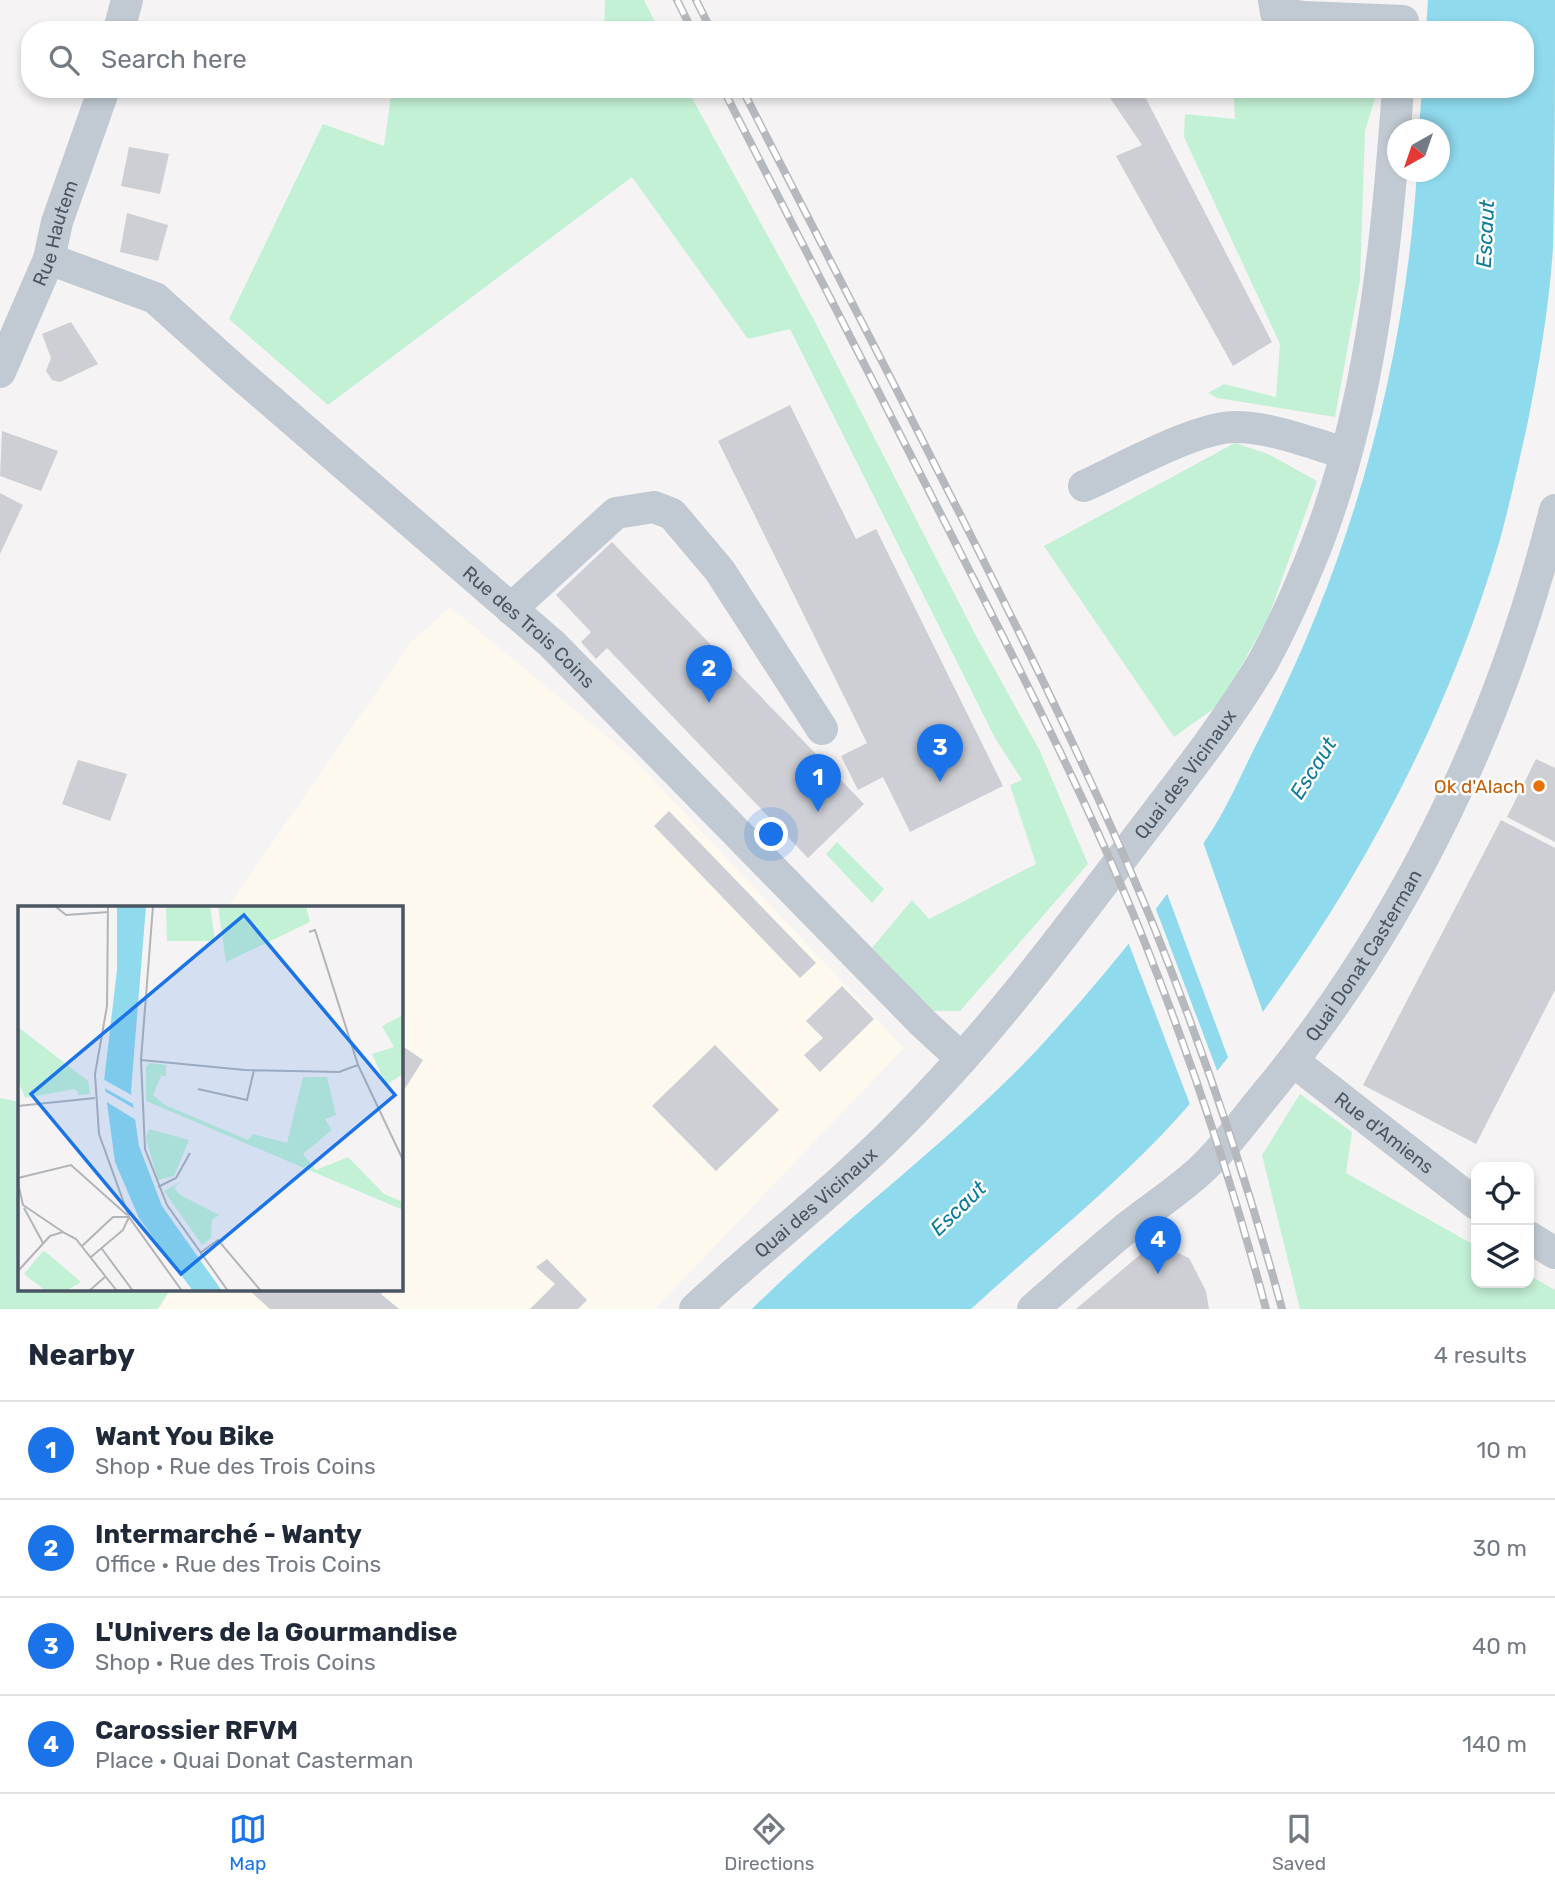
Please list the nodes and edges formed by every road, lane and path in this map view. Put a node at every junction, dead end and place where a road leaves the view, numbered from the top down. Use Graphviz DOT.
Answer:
graph roads {
  1 [pos="127,0"];
  2 [pos="1274,0"];
  3 [pos="1404,17"];
  4 [pos="121,21"];
  5 [pos="101,98"];
  6 [pos="1397,98"];
  7 [pos="49,259"];
  8 [pos="0,372"];
  9 [pos="1345,453"];
  10 [pos="1084,486"];
  11 [pos="1555,510"];
  12 [pos="512,609"];
  13 [pos="822,729"];
  14 [pos="962,1059"];
  15 [pos="1293,1061"];
  16 [pos="1471,1200"];
  17 [pos="1534,1240"];
  18 [pos="1555,1252"];
  19 [pos="695,1309"];
  20 [pos="1033,1309"];
  1 -- 4 [label="street"];
  2 -- 3 [label="street"];
  5 -- 7 [label="street, Rue Hautem"];
  6 -- 9 [label="street, Quai des Vicinaux"];
  7 -- 8 [label="street, Rue Hautem"];
  7 -- 12 [label="street, Rue des Trois Coins"];
  9 -- 10 [label="street"];
  9 -- 14 [label="street, Quai des Vicinaux"];
  11 -- 15 [label="street, Quai Donat Casterman"];
  12 -- 13 [label="street"];
  12 -- 14 [label="street, Rue des Trois Coins"];
  14 -- 19 [label="street, Quai des Vicinaux"];
  15 -- 16 [label="street, Rue d'Amiens"];
  15 -- 20 [label="street, Quai Donat Casterman"];
  17 -- 18 [label="street"];
}
